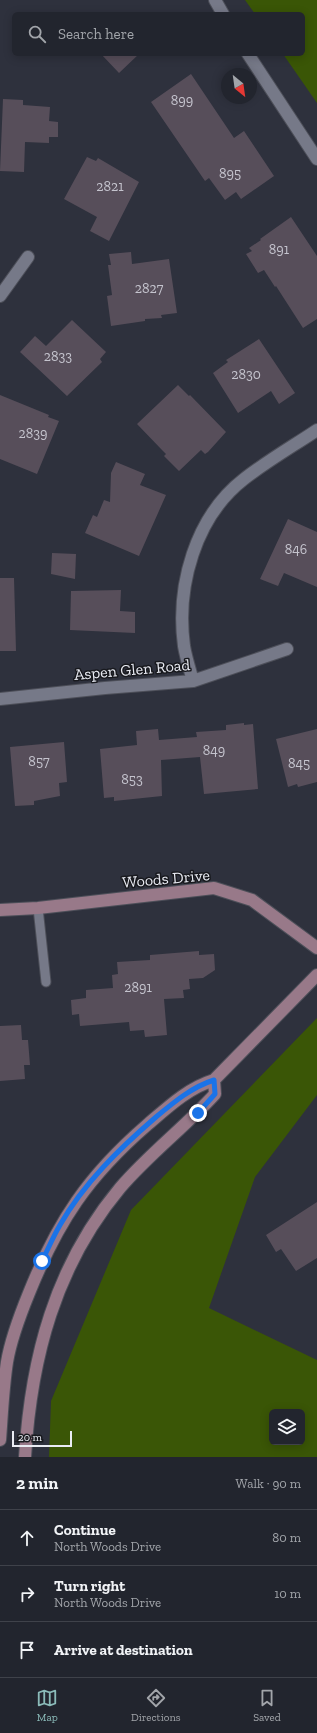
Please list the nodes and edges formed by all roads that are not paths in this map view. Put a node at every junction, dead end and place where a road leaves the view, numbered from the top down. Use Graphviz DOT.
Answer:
graph roads {
  1 [pos="215,0"];
  2 [pos="222,12"];
  3 [pos="249,56"];
  4 [pos="317,159"];
  5 [pos="28,257"];
  6 [pos="0,296"];
  7 [pos="317,430"];
  8 [pos="287,649"];
  9 [pos="193,681"];
  10 [pos="0,698"];
  11 [pos="38,908"];
  12 [pos="0,910"];
  13 [pos="317,948"];
  14 [pos="317,975"];
  15 [pos="46,982"];
  16 [pos="214,1080"];
  17 [pos="0,1440"];
  18 [pos="25,1457"];
  1 -- 2 [label="street"];
  3 -- 4 [label="street"];
  5 -- 6 [label="street"];
  7 -- 9 [label="street"];
  8 -- 9 [label="street, Aspen Glen Road"];
  9 -- 10 [label="street, Aspen Glen Road"];
  11 -- 12 [label="street, Woods Drive"];
  11 -- 13 [label="street, Woods Drive"];
  11 -- 15 [label="lane"];
  14 -- 16 [label="street"];
  16 -- 17 [label="street"];
  16 -- 18 [label="street"];
}
